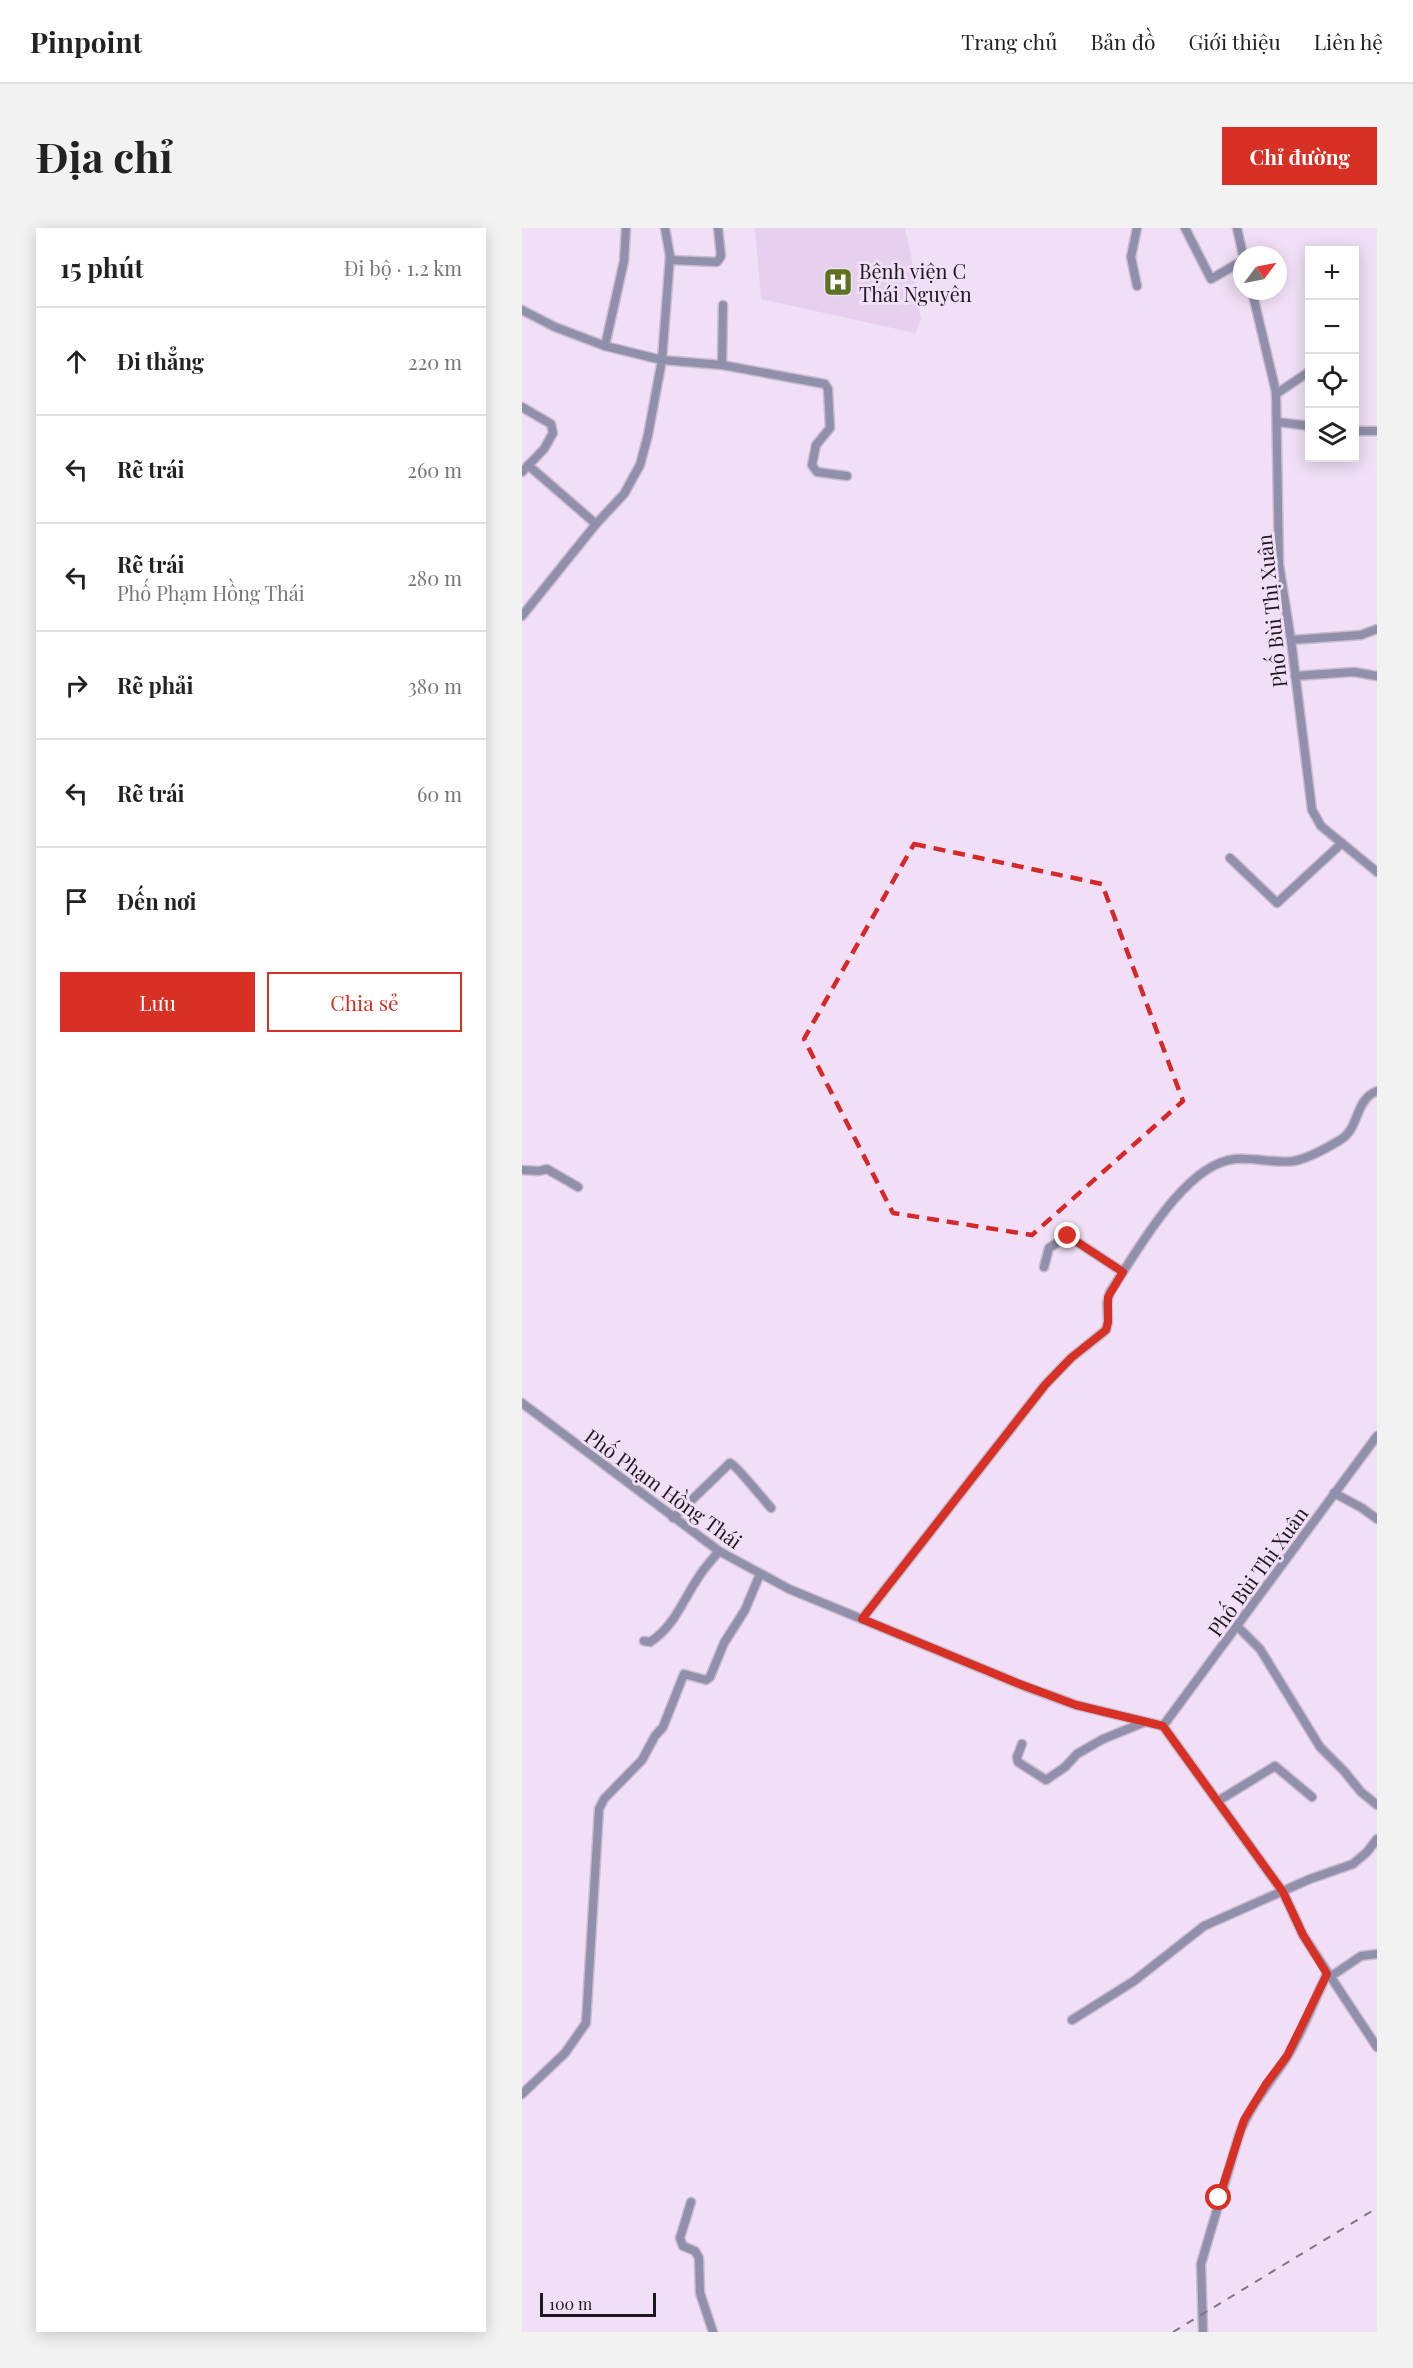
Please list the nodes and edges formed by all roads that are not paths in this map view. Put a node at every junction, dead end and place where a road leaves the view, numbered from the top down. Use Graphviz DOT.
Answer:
graph roads {
  1 [pos="626,228"];
  2 [pos="664,228"];
  3 [pos="718,228"];
  4 [pos="1137,228"];
  5 [pos="1185,228"];
  6 [pos="1237,228"];
  7 [pos="1241,246"];
  8 [pos="670,260"];
  9 [pos="1233,266"];
  10 [pos="1137,286"];
  11 [pos="1254,300"];
  12 [pos="723,305"];
  13 [pos="522,310"];
  14 [pos="605,346"];
  15 [pos="662,360"];
  16 [pos="722,365"];
  17 [pos="1305,374"];
  18 [pos="1276,394"];
  19 [pos="522,407"];
  20 [pos="1277,422"];
  21 [pos="1305,425"];
  22 [pos="1377,430"];
  23 [pos="1359,431"];
  24 [pos="525,469"];
  25 [pos="847,476"];
  26 [pos="596,524"];
  27 [pos="522,616"];
  28 [pos="1377,629"];
  29 [pos="1291,640"];
  30 [pos="1295,676"];
  31 [pos="1377,676"];
  32 [pos="1344,845"];
  33 [pos="1230,858"];
  34 [pos="1377,872"];
  35 [pos="1377,1091"];
  36 [pos="522,1170"];
  37 [pos="578,1187"];
  38 [pos="1044,1267"];
  39 [pos="1123,1272"];
  40 [pos="522,1403"];
  41 [pos="1377,1436"];
  42 [pos="1334,1493"];
  43 [pos="771,1508"];
  44 [pos="673,1518"];
  45 [pos="1377,1520"];
  46 [pos="719,1551"];
  47 [pos="760,1574"];
  48 [pos="862,1619"];
  49 [pos="1237,1626"];
  50 [pos="644,1641"];
  51 [pos="1146,1722"];
  52 [pos="1163,1726"];
  53 [pos="1023,1744"];
  54 [pos="1312,1797"];
  55 [pos="1218,1802"];
  56 [pos="1377,1805"];
  57 [pos="1377,1839"];
  58 [pos="1283,1892"];
  59 [pos="1377,1954"];
  60 [pos="1328,1975"];
  61 [pos="1072,2020"];
  62 [pos="1377,2047"];
  63 [pos="522,2094"];
  64 [pos="691,2202"];
  65 [pos="713,2332"];
  66 [pos="1203,2332"];
  1 -- 14 [label="street"];
  2 -- 8 [label="street"];
  3 -- 8 [label="street"];
  4 -- 10 [label="street"];
  5 -- 9 [label="street"];
  6 -- 7 [label="street"];
  8 -- 15 [label="street"];
  11 -- 18 [label="street, Phố Bùi Thị Xuân"];
  12 -- 16 [label="street"];
  13 -- 14 [label="street"];
  14 -- 15 [label="street"];
  15 -- 16 [label="street"];
  15 -- 26 [label="street"];
  16 -- 25 [label="street"];
  17 -- 18 [label="street"];
  18 -- 20 [label="street, Phố Bùi Thị Xuân"];
  19 -- 24 [label="street"];
  20 -- 21 [label="street"];
  20 -- 29 [label="street, Phố Bùi Thị Xuân"];
  22 -- 23 [label="street"];
  24 -- 26 [label="street"];
  26 -- 27 [label="street"];
  28 -- 29 [label="street"];
  29 -- 30 [label="street, Phố Bùi Thị Xuân"];
  30 -- 31 [label="street"];
  30 -- 32 [label="street, Phố Bùi Thị Xuân"];
  32 -- 33 [label="street"];
  32 -- 34 [label="street, Phố Bùi Thị Xuân"];
  35 -- 39 [label="street"];
  36 -- 37 [label="street"];
  38 -- 39 [label="street"];
  39 -- 48 [label="street"];
  40 -- 44 [label="street, Phố Phạm Hồng Thái"];
  41 -- 42 [label="street, Phố Bùi Thị Xuân"];
  42 -- 45 [label="street"];
  42 -- 49 [label="street, Phố Bùi Thị Xuân"];
  43 -- 44 [label="street"];
  44 -- 46 [label="street, Phố Phạm Hồng Thái"];
  46 -- 47 [label="street, Phố Phạm Hồng Thái"];
  46 -- 50 [label="street"];
  47 -- 48 [label="street, Phố Phạm Hồng Thái"];
  47 -- 63 [label="street"];
  48 -- 51 [label="street, Phố Phạm Hồng Thái"];
  49 -- 52 [label="street, Phố Bùi Thị Xuân"];
  49 -- 56 [label="street"];
  51 -- 52 [label="street, Phố Phạm Hồng Thái"];
  51 -- 53 [label="street"];
  52 -- 55 [label="street"];
  54 -- 55 [label="street"];
  55 -- 58 [label="street"];
  57 -- 58 [label="street"];
  58 -- 60 [label="street"];
  58 -- 61 [label="street"];
  59 -- 60 [label="street"];
  60 -- 62 [label="street"];
  60 -- 66 [label="street"];
  64 -- 65 [label="street"];
}
